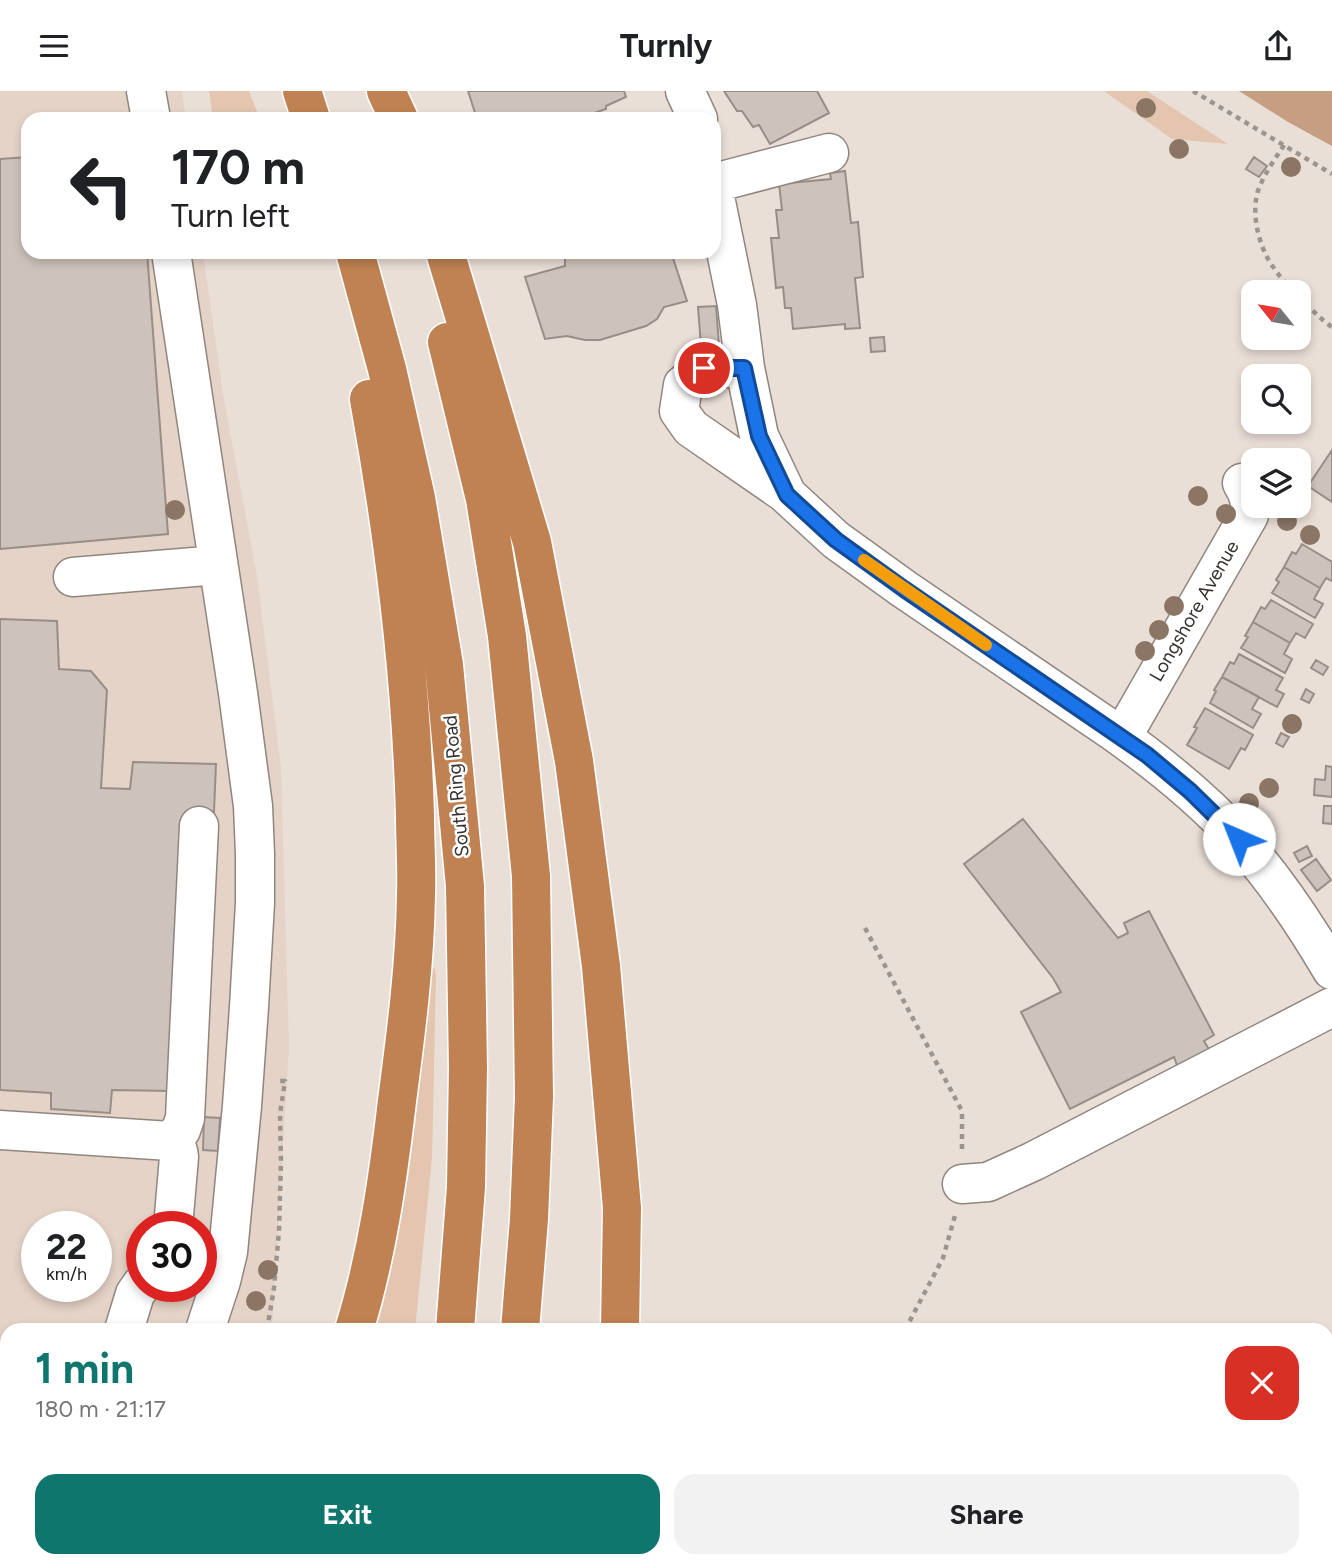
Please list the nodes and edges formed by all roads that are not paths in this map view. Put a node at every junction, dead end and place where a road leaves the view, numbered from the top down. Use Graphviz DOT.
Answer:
graph roads {
  1 [pos="146,91"];
  2 [pos="302,91"];
  3 [pos="372,91"];
  4 [pos="386,91"];
  5 [pos="685,91"];
  6 [pos="150,112"];
  7 [pos="309,112"];
  8 [pos="380,112"];
  9 [pos="396,112"];
  10 [pos="695,112"];
  11 [pos="830,153"];
  12 [pos="721,181"];
  13 [pos="721,226"];
  14 [pos="172,259"];
  15 [pos="347,259"];
  16 [pos="357,259"];
  17 [pos="425,259"];
  18 [pos="447,259"];
  19 [pos="744,368"];
  20 [pos="787,495"];
  21 [pos="1247,518"];
  22 [pos="218,565"];
  23 [pos="73,576"];
  24 [pos="1122,737"];
  25 [pos="199,826"];
  26 [pos="1332,970"];
  27 [pos="1332,1007"];
  28 [pos="0,1131"];
  29 [pos="170,1141"];
  30 [pos="962,1184"];
  31 [pos="174,1211"];
  32 [pos="217,1244"];
  33 [pos="217,1269"];
  34 [pos="217,1286"];
  35 [pos="133,1302"];
  36 [pos="126,1323"];
  37 [pos="356,1323"];
  38 [pos="456,1323"];
  39 [pos="521,1323"];
  40 [pos="620,1323"];
  1 -- 6 [label="street"];
  2 -- 7 [label="highway"];
  3 -- 8 [label="highway"];
  4 -- 9 [label="highway"];
  5 -- 10 [label="street"];
  11 -- 12 [label="street"];
  13 -- 19 [label="street"];
  14 -- 22 [label="street"];
  15 -- 37 [label="highway"];
  16 -- 38 [label="highway, South Ring Road"];
  17 -- 39 [label="highway"];
  18 -- 40 [label="highway"];
  19 -- 20 [label="street"];
  19 -- 20 [label="street"];
  20 -- 24 [label="street"];
  21 -- 24 [label="street, Longshore Avenue"];
  22 -- 23 [label="street"];
  22 -- 32 [label="street"];
  24 -- 26 [label="street"];
  25 -- 29 [label="street"];
  27 -- 30 [label="street"];
  28 -- 29 [label="street"];
  29 -- 31 [label="street"];
  33 -- 34 [label="street"];
  35 -- 36 [label="street"];
}
